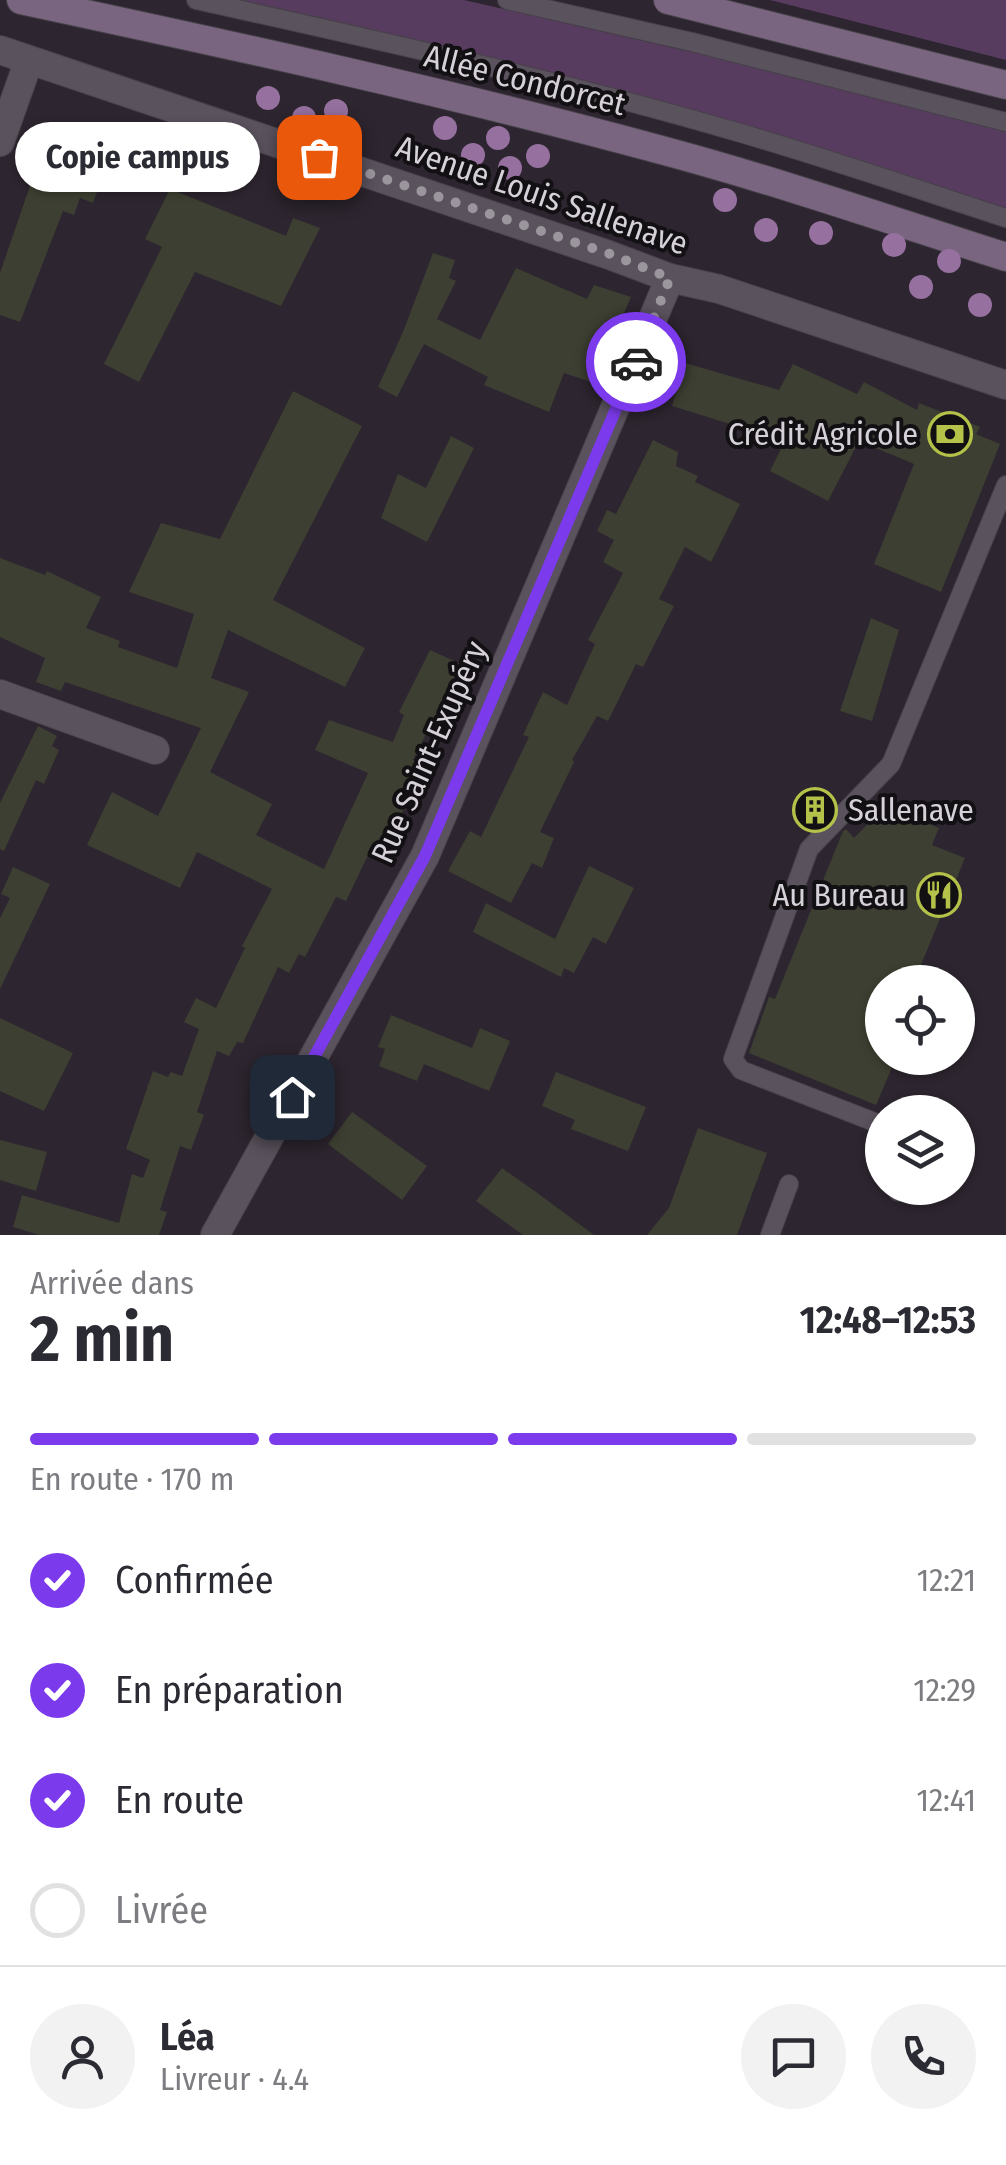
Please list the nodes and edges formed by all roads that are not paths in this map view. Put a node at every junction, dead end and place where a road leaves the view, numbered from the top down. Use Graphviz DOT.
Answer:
graph roads {
  1 [pos="21,0"];
  2 [pos="196,0"];
  3 [pos="506,0"];
  4 [pos="668,0"];
  5 [pos="0,50"];
  6 [pos="29,60"];
  7 [pos="1006,85"];
  8 [pos="1006,122"];
  9 [pos="0,142"];
  10 [pos="1006,218"];
  11 [pos="1006,257"];
  12 [pos="670,278"];
  13 [pos="1006,384"];
  14 [pos="1006,485"];
  15 [pos="0,694"];
  16 [pos="155,750"];
  17 [pos="865,1118"];
  18 [pos="789,1184"];
  19 [pos="216,1235"];
  20 [pos="770,1235"];
  1 -- 11 [label="main road, Allée Condorcet"];
  2 -- 10 [label="lane"];
  3 -- 8 [label="lane"];
  4 -- 7 [label="main road"];
  5 -- 6 [label="street, Avenue Louis Sallenave"];
  6 -- 9 [label="street"];
  6 -- 12 [label="street, Avenue Louis Sallenave"];
  12 -- 13 [label="street, Avenue Louis Sallenave"];
  12 -- 19 [label="street, Rue Saint-Exupéry"];
  14 -- 17 [label="lane"];
  15 -- 16 [label="street"];
  18 -- 20 [label="lane"];
}
